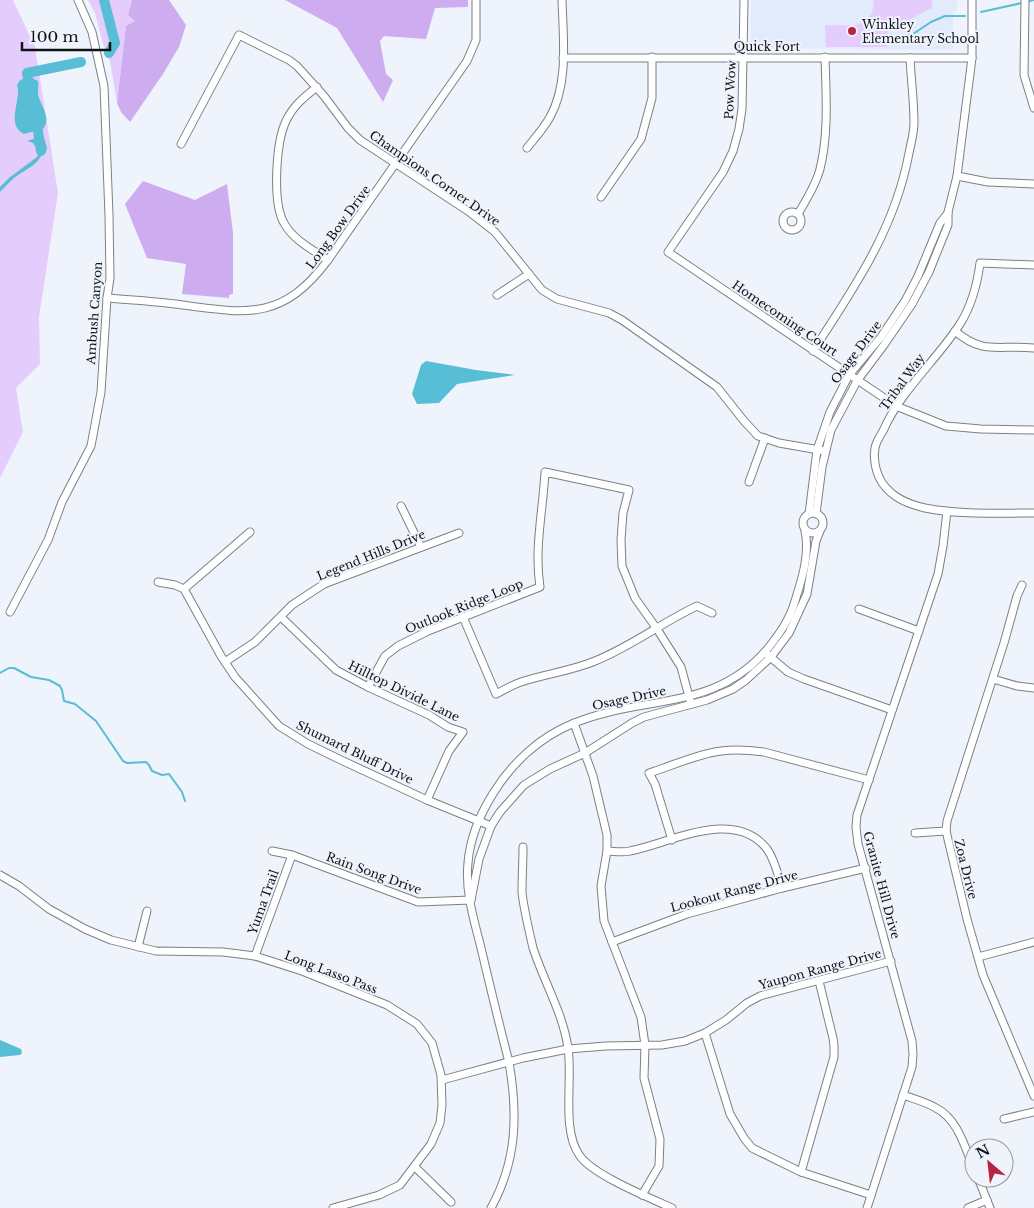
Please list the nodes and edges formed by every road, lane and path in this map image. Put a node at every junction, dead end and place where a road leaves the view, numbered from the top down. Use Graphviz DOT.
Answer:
graph roads {
  1 [pos="78,0"];
  2 [pos="476,0"];
  3 [pos="562,0"];
  4 [pos="744,0"];
  5 [pos="972,0"];
  6 [pos="1025,3"];
  7 [pos="652,57"];
  8 [pos="743,57"];
  9 [pos="825,57"];
  10 [pos="563,58"];
  11 [pos="910,58"];
  12 [pos="972,58"];
  13 [pos="317,87"];
  14 [pos="1034,108"];
  15 [pos="181,144"];
  16 [pos="528,148"];
  17 [pos="396,164"];
  18 [pos="958,176"];
  19 [pos="1034,184"];
  20 [pos="601,197"];
  21 [pos="948,212"];
  22 [pos="798,214"];
  23 [pos="668,252"];
  24 [pos="328,260"];
  25 [pos="1034,265"];
  26 [pos="528,274"];
  27 [pos="497,294"];
  28 [pos="107,298"];
  29 [pos="955,330"];
  30 [pos="1034,348"];
  31 [pos="813,351"];
  32 [pos="849,375"];
  33 [pos="857,380"];
  34 [pos="896,406"];
  35 [pos="1034,430"];
  36 [pos="765,438"];
  37 [pos="821,451"];
  38 [pos="749,482"];
  39 [pos="401,506"];
  40 [pos="947,512"];
  41 [pos="1034,513"];
  42 [pos="812,514"];
  43 [pos="805,531"];
  44 [pos="820,531"];
  45 [pos="250,532"];
  46 [pos="459,533"];
  47 [pos="421,547"];
  48 [pos="158,582"];
  49 [pos="1022,585"];
  50 [pos="184,589"];
  51 [pos="860,609"];
  52 [pos="10,612"];
  53 [pos="712,612"];
  54 [pos="281,616"];
  55 [pos="463,617"];
  56 [pos="657,629"];
  57 [pos="919,631"];
  58 [pos="768,654"];
  59 [pos="225,662"];
  60 [pos="993,679"];
  61 [pos="368,687"];
  62 [pos="1034,688"];
  63 [pos="690,700"];
  64 [pos="892,710"];
  65 [pos="574,723"];
  66 [pos="585,753"];
  67 [pos="869,780"];
  68 [pos="427,800"];
  69 [pos="478,820"];
  70 [pos="491,826"];
  71 [pos="946,831"];
  72 [pos="915,833"];
  73 [pos="672,840"];
  74 [pos="523,847"];
  75 [pos="272,851"];
  76 [pos="607,851"];
  77 [pos="292,855"];
  78 [pos="866,868"];
  79 [pos="0,875"];
  80 [pos="782,888"];
  81 [pos="471,900"];
  82 [pos="147,911"];
  83 [pos="612,942"];
  84 [pos="1034,942"];
  85 [pos="138,947"];
  86 [pos="255,956"];
  87 [pos="978,957"];
  88 [pos="891,961"];
  89 [pos="819,981"];
  90 [pos="705,1033"];
  91 [pos="645,1045"];
  92 [pos="568,1049"];
  93 [pos="509,1062"];
  94 [pos="442,1080"];
  95 [pos="903,1095"];
  96 [pos="1034,1096"];
  97 [pos="1034,1112"];
  98 [pos="1004,1120"];
  99 [pos="964,1146"];
  100 [pos="414,1167"];
  101 [pos="800,1172"];
  102 [pos="982,1188"];
  103 [pos="642,1195"];
  104 [pos="871,1195"];
  105 [pos="987,1200"];
  106 [pos="451,1202"];
  107 [pos="350,1206"];
  108 [pos="333,1208"];
  109 [pos="491,1208"];
  110 [pos="672,1208"];
  111 [pos="867,1208"];
  112 [pos="968,1208"];
  113 [pos="990,1208"];
  1 -- 28 [label="street, Ambush Canyon"];
  2 -- 17 [label="street, Long Bow Drive"];
  3 -- 10 [label="street"];
  4 -- 8 [label="street, Pow Wow"];
  5 -- 12 [label="street, Osage Drive"];
  6 -- 14 [label="street"];
  7 -- 8 [label="street, Quick Fort"];
  7 -- 10 [label="street, Quick Fort"];
  7 -- 20 [label="street"];
  8 -- 9 [label="street, Quick Fort"];
  8 -- 23 [label="street, Pow Wow"];
  9 -- 11 [label="street, Quick Fort"];
  9 -- 22 [label="street"];
  10 -- 16 [label="street"];
  11 -- 12 [label="street, Quick Fort"];
  11 -- 31 [label="street"];
  12 -- 18 [label="street, Osage Drive"];
  13 -- 15 [label="street, Champions Corner Drive"];
  13 -- 17 [label="street, Champions Corner Drive"];
  13 -- 24 [label="street"];
  17 -- 24 [label="street, Long Bow Drive"];
  17 -- 26 [label="street, Champions Corner Drive"];
  18 -- 19 [label="street"];
  18 -- 21 [label="street, Osage Drive"];
  21 -- 32 [label="street, Osage Drive"];
  21 -- 33 [label="street, Osage Drive"];
  23 -- 31 [label="street, Homecoming Court"];
  24 -- 28 [label="street, Long Bow Drive"];
  25 -- 29 [label="street, Tribal Way"];
  26 -- 27 [label="street"];
  26 -- 36 [label="street, Champions Corner Drive"];
  28 -- 52 [label="street, Ambush Canyon"];
  29 -- 30 [label="street"];
  29 -- 34 [label="street, Tribal Way"];
  31 -- 32 [label="street, Homecoming Court"];
  32 -- 33 [label="street, Homecoming Court"];
  32 -- 37 [label="street, Osage Drive"];
  33 -- 34 [label="street, Homecoming Court"];
  33 -- 37 [label="street, Osage Drive"];
  34 -- 35 [label="street, Homecoming Court"];
  34 -- 40 [label="street, Tribal Way"];
  36 -- 37 [label="street, Champions Corner Drive"];
  36 -- 38 [label="street"];
  37 -- 42 [label="street, Osage Drive"];
  39 -- 47 [label="street"];
  40 -- 41 [label="street, Tribal Way"];
  40 -- 57 [label="street, Granite Hill Drive"];
  42 -- 43 [label="street"];
  42 -- 44 [label="street"];
  43 -- 44 [label="street"];
  43 -- 58 [label="street, Osage Drive"];
  44 -- 58 [label="street, Osage Drive"];
  45 -- 50 [label="street"];
  46 -- 47 [label="street, Legend Hills Drive"];
  47 -- 54 [label="street, Legend Hills Drive"];
  48 -- 50 [label="street"];
  49 -- 60 [label="street, Zoa Drive"];
  50 -- 59 [label="street, Shumard Bluff Drive"];
  51 -- 57 [label="street"];
  53 -- 56 [label="street"];
  54 -- 59 [label="street, Legend Hills Drive"];
  54 -- 61 [label="street, Hilltop Divide Lane"];
  55 -- 56 [label="street"];
  55 -- 56 [label="street, Outlook Ridge Loop"];
  55 -- 61 [label="street, Outlook Ridge Loop"];
  56 -- 63 [label="street"];
  57 -- 64 [label="street, Granite Hill Drive"];
  58 -- 63 [label="street, Osage Drive"];
  58 -- 64 [label="street"];
  59 -- 68 [label="street, Shumard Bluff Drive"];
  60 -- 62 [label="street"];
  60 -- 71 [label="street, Zoa Drive"];
  61 -- 68 [label="street, Hilltop Divide Lane"];
  63 -- 65 [label="street, Osage Drive"];
  63 -- 66 [label="street, Osage Drive"];
  64 -- 67 [label="street, Granite Hill Drive"];
  65 -- 66 [label="street"];
  65 -- 69 [label="street, Osage Drive"];
  66 -- 70 [label="street, Osage Drive"];
  66 -- 76 [label="street"];
  67 -- 73 [label="street"];
  67 -- 78 [label="street, Granite Hill Drive"];
  68 -- 69 [label="street, Shumard Bluff Drive"];
  69 -- 70 [label="street, Shumard Bluff Drive"];
  69 -- 81 [label="street, Osage Drive"];
  70 -- 81 [label="street, Osage Drive"];
  71 -- 72 [label="street"];
  71 -- 87 [label="street, Zoa Drive"];
  73 -- 76 [label="street"];
  73 -- 80 [label="street"];
  74 -- 92 [label="street"];
  75 -- 77 [label="street, Rain Song Drive"];
  76 -- 83 [label="street"];
  77 -- 81 [label="street, Rain Song Drive"];
  77 -- 86 [label="street, Yuma Trail"];
  78 -- 80 [label="street, Lookout Range Drive"];
  78 -- 88 [label="street, Granite Hill Drive"];
  79 -- 85 [label="street, Long Lasso Pass"];
  80 -- 83 [label="street, Lookout Range Drive"];
  81 -- 93 [label="street, Osage Drive"];
  82 -- 85 [label="street"];
  83 -- 91 [label="street"];
  84 -- 87 [label="street"];
  85 -- 86 [label="street, Long Lasso Pass"];
  86 -- 94 [label="street, Long Lasso Pass"];
  87 -- 96 [label="street, Zoa Drive"];
  88 -- 89 [label="street, Yaupon Range Drive"];
  88 -- 95 [label="street, Granite Hill Drive"];
  89 -- 90 [label="street, Yaupon Range Drive"];
  89 -- 101 [label="street"];
  90 -- 91 [label="street, Yaupon Range Drive"];
  90 -- 101 [label="street"];
  91 -- 92 [label="street, Yaupon Range Drive"];
  91 -- 103 [label="street"];
  92 -- 93 [label="street, Yaupon Range Drive"];
  92 -- 103 [label="street"];
  93 -- 94 [label="street, Yaupon Range Drive"];
  93 -- 109 [label="street, Osage Drive"];
  94 -- 100 [label="street, Long Lasso Pass"];
  95 -- 99 [label="street"];
  95 -- 104 [label="street, Granite Hill Drive"];
  97 -- 98 [label="street"];
  100 -- 106 [label="street"];
  100 -- 107 [label="street, Long Lasso Pass"];
  101 -- 104 [label="street"];
  102 -- 105 [label="street"];
  103 -- 110 [label="street"];
  104 -- 111 [label="street, Granite Hill Drive"];
  105 -- 112 [label="street"];
  105 -- 113 [label="street"];
  107 -- 108 [label="street, Long Lasso Pass"];
}
